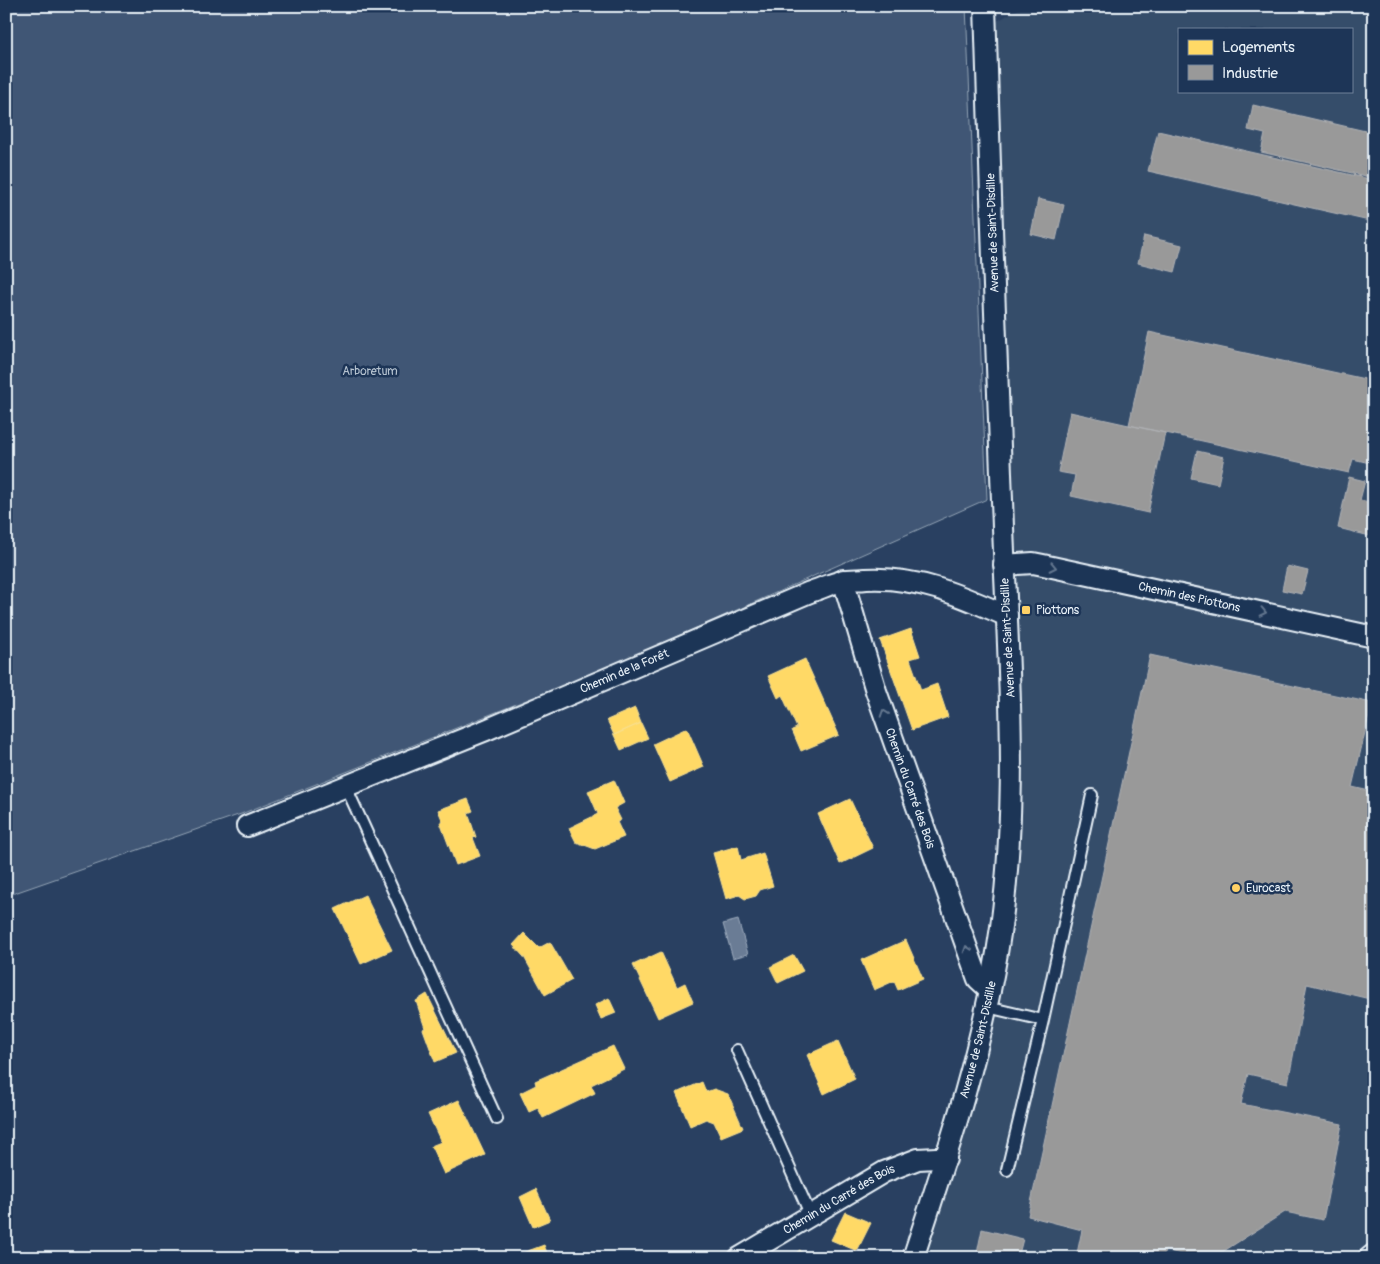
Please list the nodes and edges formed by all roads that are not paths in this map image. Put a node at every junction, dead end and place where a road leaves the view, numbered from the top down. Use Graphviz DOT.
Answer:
graph roads {
  1 [pos="986,6"];
  2 [pos="1004,565"];
  3 [pos="843,580"];
  4 [pos="1007,616"];
  5 [pos="1374,636"];
  6 [pos="346,788"];
  7 [pos="1092,795"];
  8 [pos="247,826"];
  9 [pos="988,999"];
  10 [pos="1042,1020"];
  11 [pos="738,1050"];
  12 [pos="497,1119"];
  13 [pos="946,1159"];
  14 [pos="1007,1170"];
  15 [pos="811,1216"];
  16 [pos="1374,1254"];
  17 [pos="739,1258"];
  18 [pos="913,1258"];
  19 [pos="1369,1258"];
  1 -- 2 [label="street, Avenue de Saint-Disdille"];
  2 -- 4 [label="street, Avenue de Saint-Disdille"];
  2 -- 5 [label="street, Chemin des Piottons, one-way"];
  3 -- 4 [label="street, Chemin de la Forêt"];
  3 -- 6 [label="street, Chemin de la Forêt"];
  9 -- 3 [label="street, Chemin du Carré des Bois, one-way"];
  4 -- 9 [label="street, Avenue de Saint-Disdille"];
  6 -- 8 [label="street, Chemin de la Forêt"];
  6 -- 12 [label="lane"];
  7 -- 10 [label="lane"];
  9 -- 10 [label="lane"];
  9 -- 13 [label="street, Avenue de Saint-Disdille"];
  10 -- 14 [label="lane"];
  11 -- 15 [label="lane"];
  13 -- 15 [label="street, Chemin du Carré des Bois"];
  13 -- 18 [label="street, Avenue de Saint-Disdille"];
  15 -- 17 [label="street, Chemin du Carré des Bois"];
  16 -- 19 [label="street"];
}
